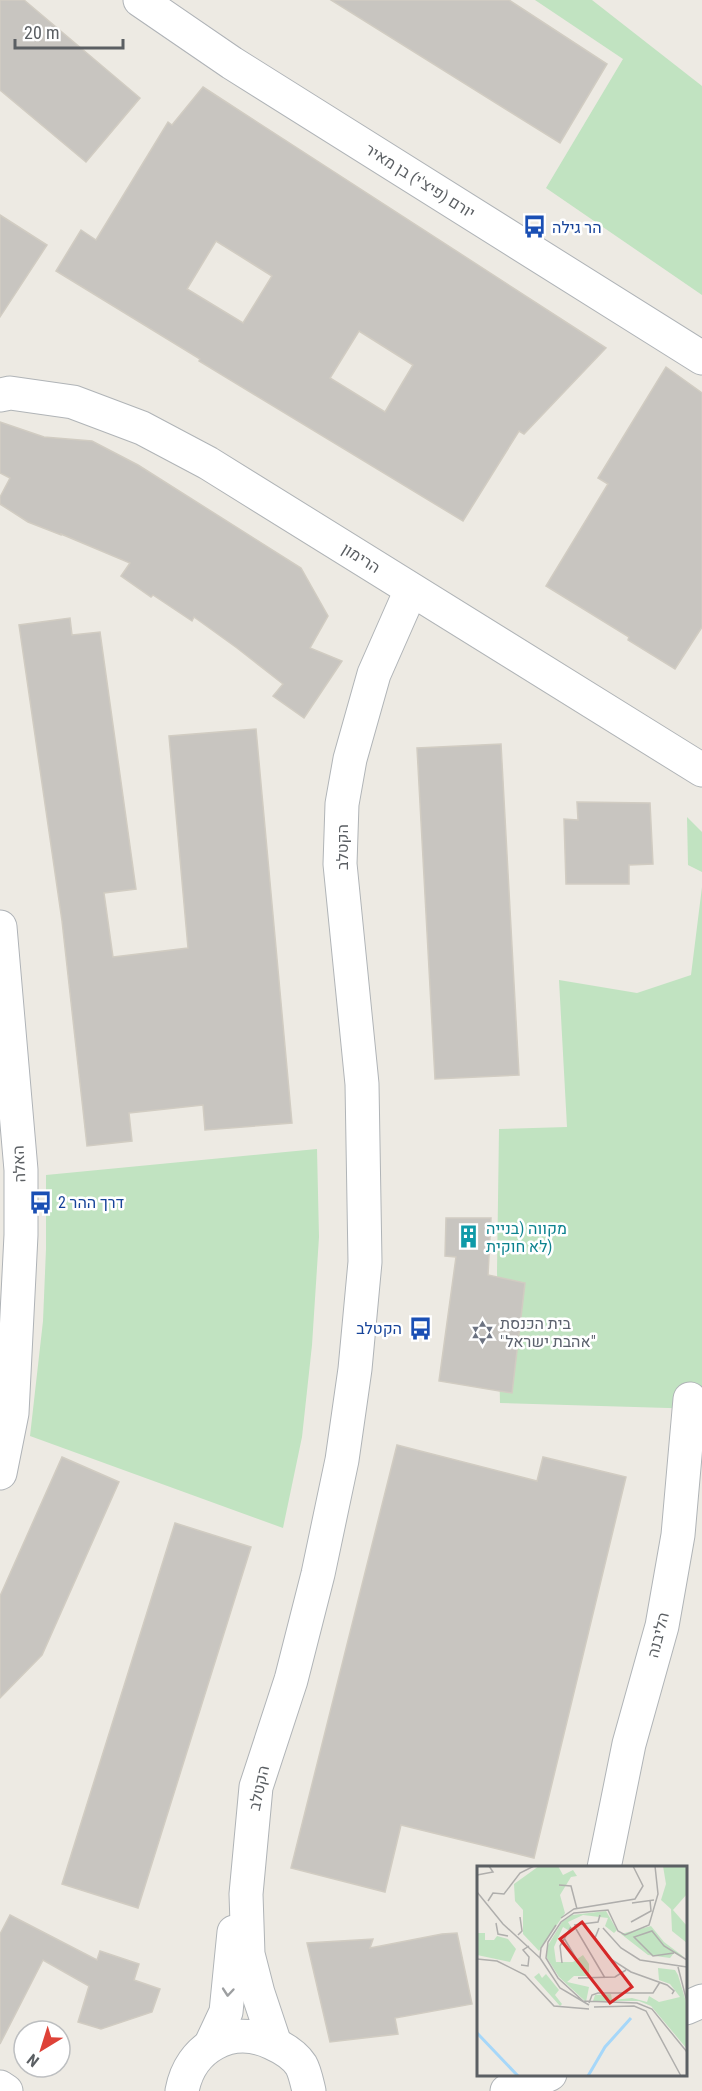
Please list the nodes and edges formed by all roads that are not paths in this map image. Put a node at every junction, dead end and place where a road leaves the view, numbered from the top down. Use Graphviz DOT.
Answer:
graph roads {
  1 [pos="140,0"];
  2 [pos="702,358"];
  3 [pos="0,395"];
  4 [pos="411,590"];
  5 [pos="702,770"];
  6 [pos="0,927"];
  7 [pos="690,1399"];
  8 [pos="0,1473"];
  9 [pos="603,1866"];
  10 [pos="246,1894"];
  11 [pos="702,2001"];
  12 [pos="687,2008"];
  13 [pos="212,2044"];
  14 [pos="275,2044"];
  15 [pos="546,2076"];
  16 [pos="309,2082"];
  17 [pos="0,2087"];
  18 [pos="180,2087"];
  19 [pos="6,2091"];
  20 [pos="507,2091"];
  1 -- 2 [label="street, יורם (פיצ'י) בן מאיר"];
  3 -- 4 [label="street, הרימון"];
  4 -- 5 [label="street, הרימון"];
  4 -- 10 [label="street, הקטלב"];
  6 -- 8 [label="street, האלה"];
  7 -- 9 [label="street, הליבנה"];
  10 -- 13 [label="street, הקטלב, one-way"];
  10 -- 14 [label="street, הקטלב"];
  11 -- 12 [label="street"];
  13 -- 14 [label="street"];
  13 -- 18 [label="street"];
  14 -- 16 [label="street"];
  15 -- 20 [label="street"];
  17 -- 19 [label="street"];
}
